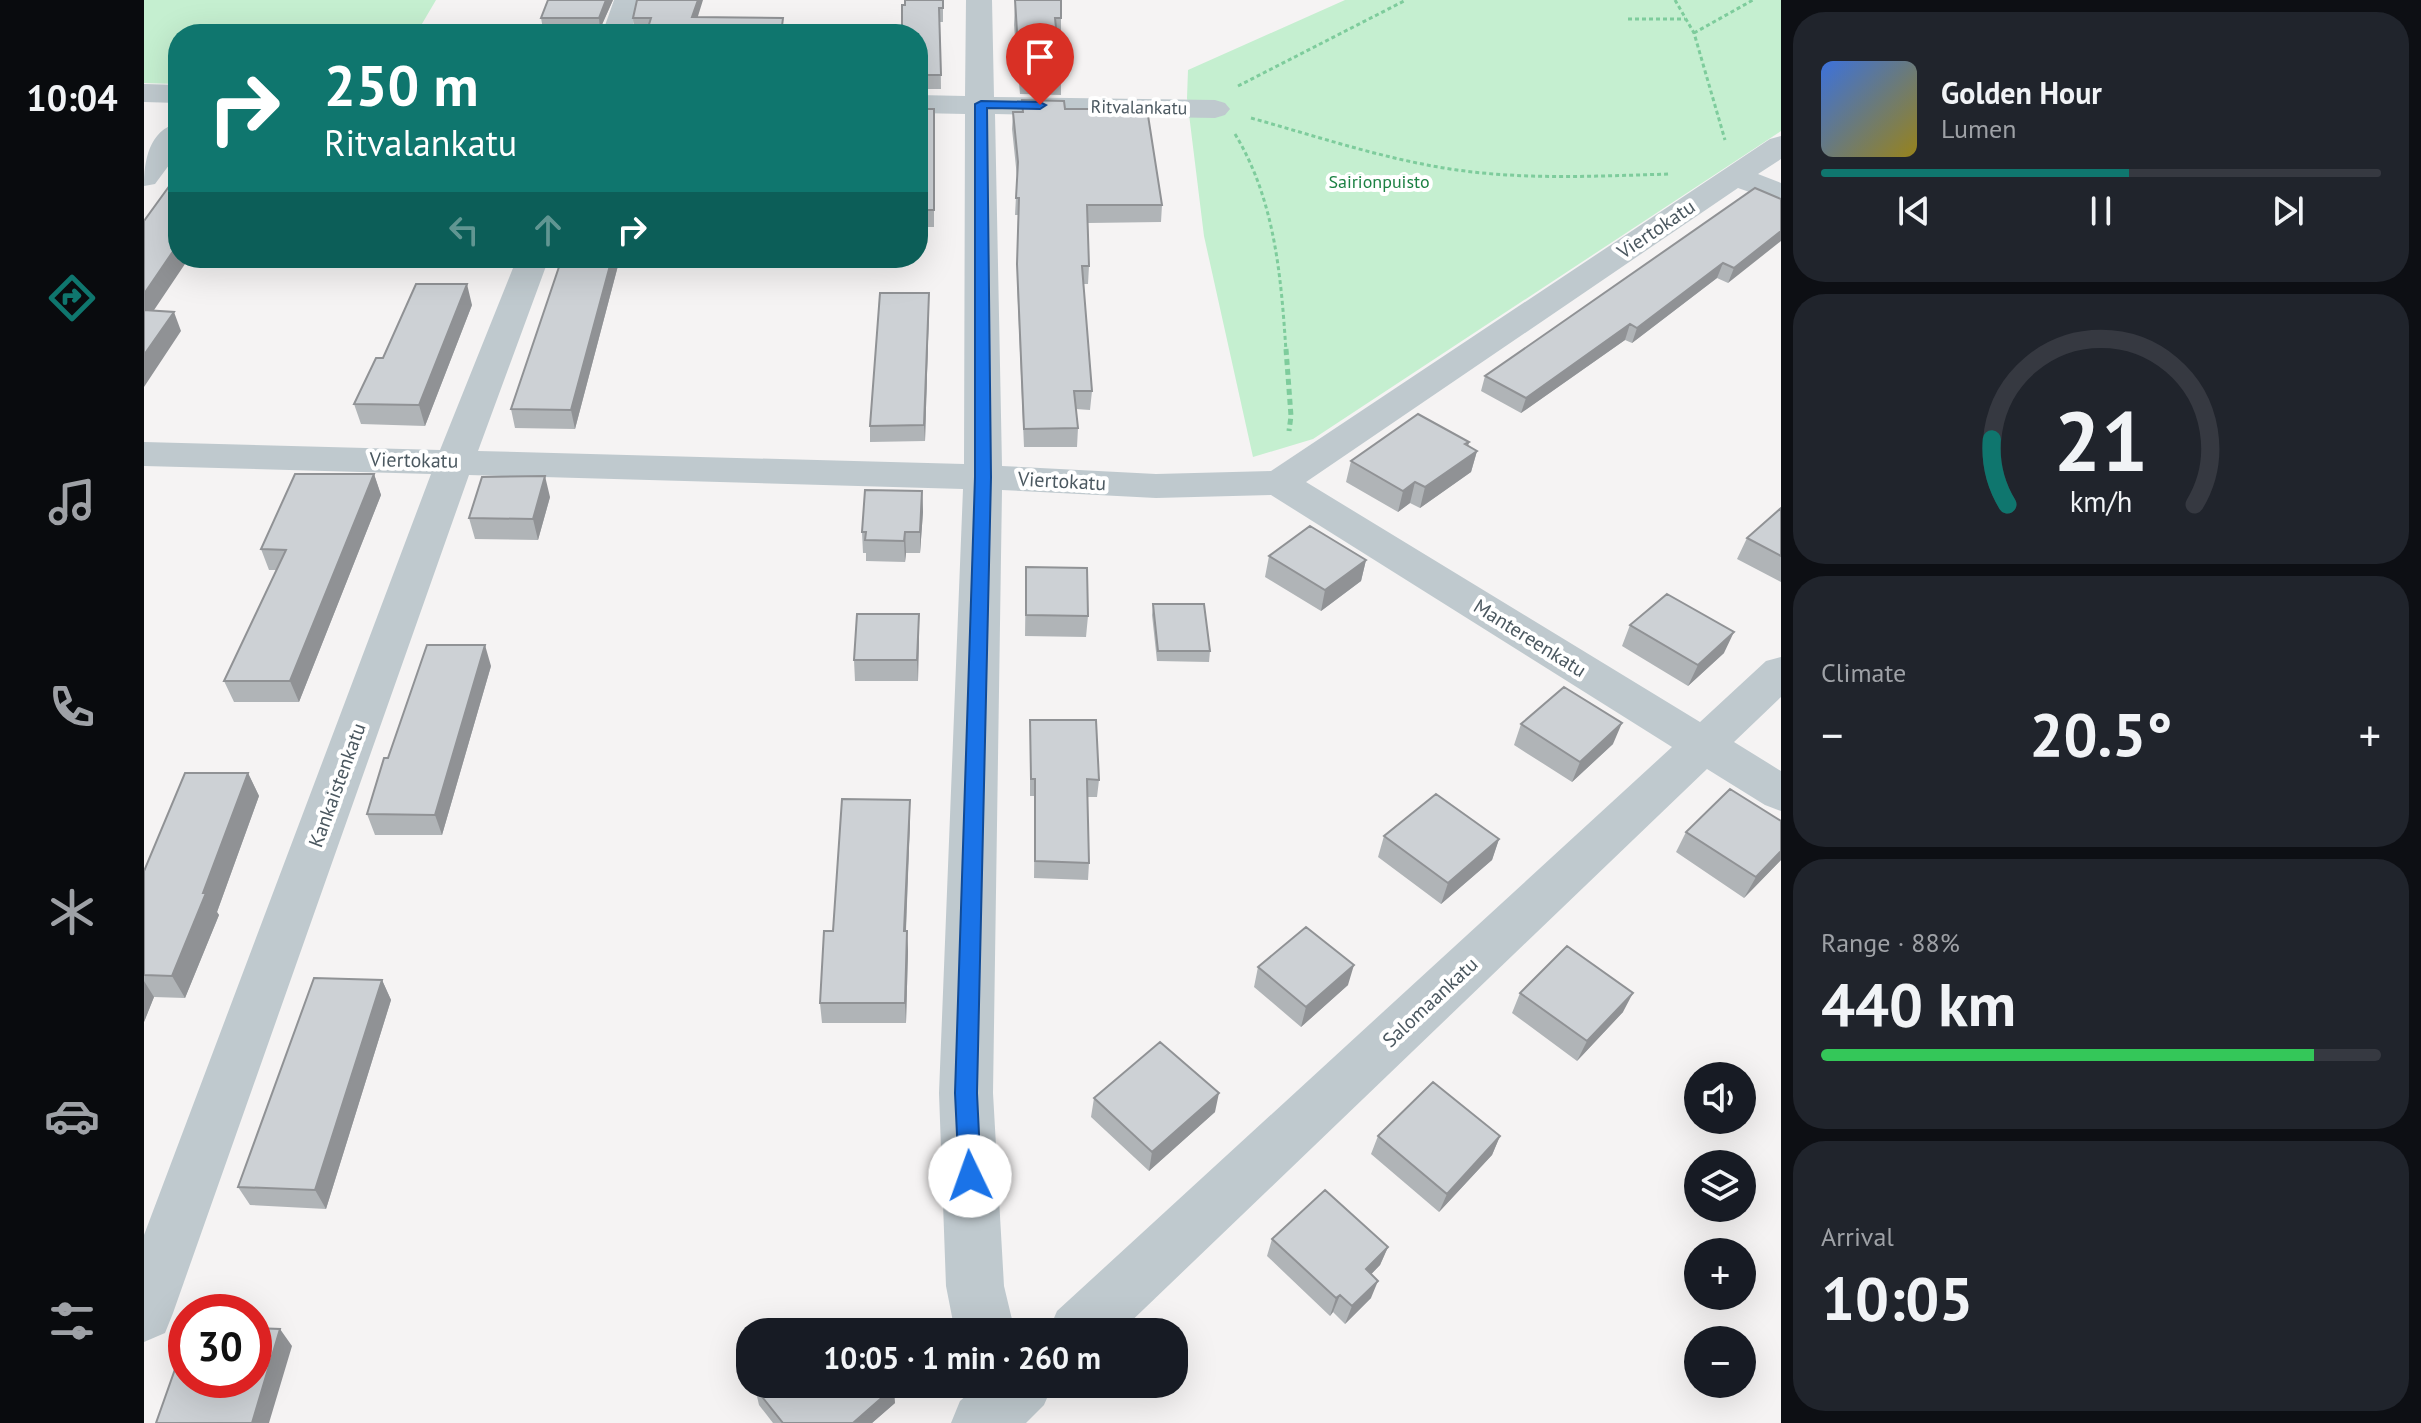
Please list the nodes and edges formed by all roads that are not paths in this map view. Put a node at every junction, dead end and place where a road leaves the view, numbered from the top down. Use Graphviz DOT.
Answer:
graph roads {
  1 [pos="627,0"];
  2 [pos="979,0"];
  3 [pos="619,24"];
  4 [pos="144,93"];
  5 [pos="168,94"];
  6 [pos="928,104"];
  7 [pos="981,104"];
  8 [pos="1215,109"];
  9 [pos="168,145"];
  10 [pos="1781,145"];
  11 [pos="1735,176"];
  12 [pos="144,177"];
  13 [pos="1781,194"];
  14 [pos="529,268"];
  15 [pos="144,454"];
  16 [pos="455,461"];
  17 [pos="983,477"];
  18 [pos="1279,483"];
  19 [pos="1781,672"];
  20 [pos="1704,745"];
  21 [pos="1781,793"];
  22 [pos="144,1313"];
  23 [pos="982,1318"];
  24 [pos="1093,1318"];
  1 -- 3 [label="street"];
  2 -- 7 [label="street"];
  4 -- 5 [label="street"];
  6 -- 7 [label="street, Ritvalankatu"];
  7 -- 8 [label="street, Ritvalankatu"];
  7 -- 17 [label="street"];
  9 -- 12 [label="street"];
  10 -- 11 [label="street, Viertokatu"];
  11 -- 13 [label="street"];
  11 -- 18 [label="street, Viertokatu"];
  14 -- 16 [label="street, Kankaistenkatu"];
  15 -- 16 [label="street, Viertokatu"];
  16 -- 17 [label="street, Viertokatu"];
  16 -- 22 [label="street, Kankaistenkatu"];
  17 -- 18 [label="street, Viertokatu"];
  17 -- 23 [label="street"];
  18 -- 20 [label="street, Mantereenkatu"];
  19 -- 20 [label="street, Salomaankatu"];
  20 -- 21 [label="street, Mantereenkatu"];
  20 -- 24 [label="street, Salomaankatu"];
}
